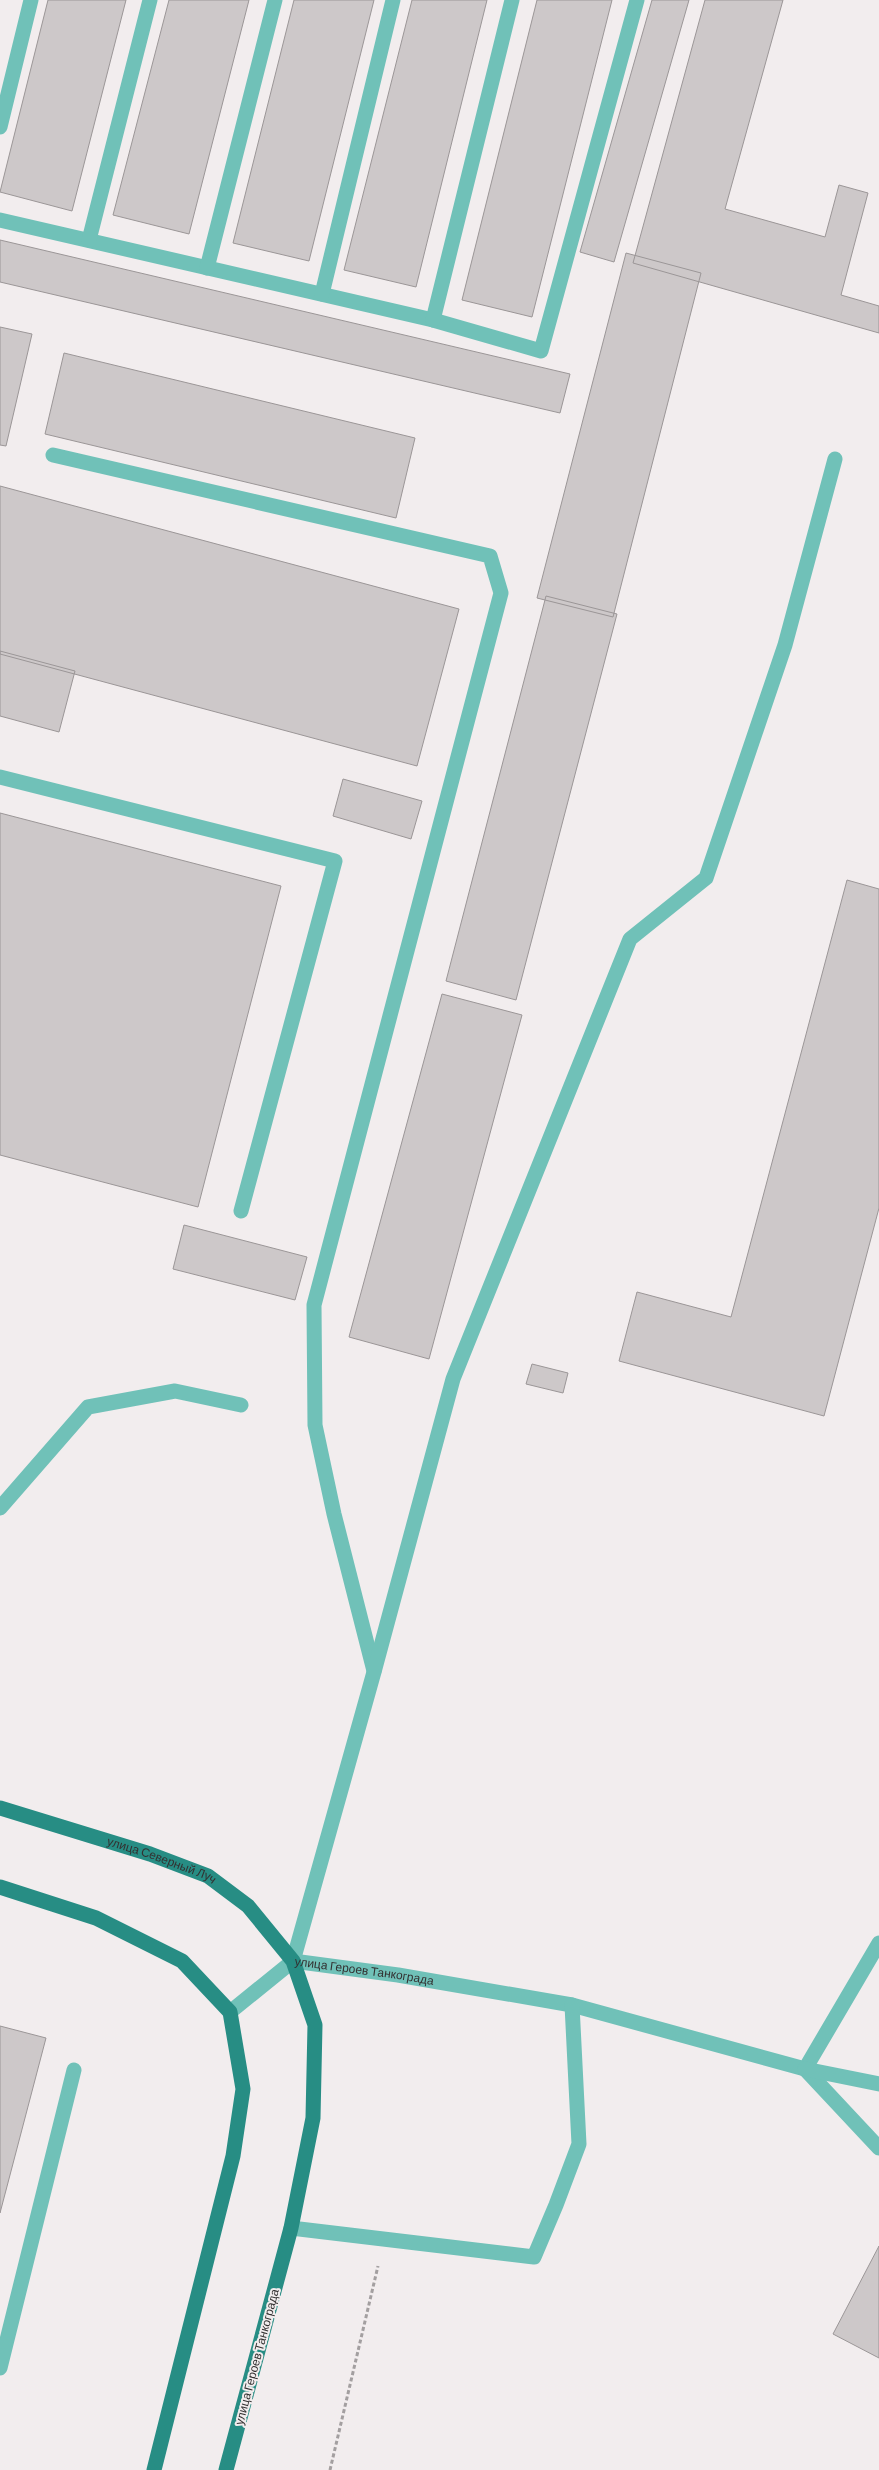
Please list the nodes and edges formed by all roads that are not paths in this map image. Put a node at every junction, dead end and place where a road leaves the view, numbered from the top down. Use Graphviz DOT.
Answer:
graph roads {
  1 [pos="31,0"];
  2 [pos="150,0"];
  3 [pos="275,0"];
  4 [pos="393,0"];
  5 [pos="512,0"];
  6 [pos="637,0"];
  7 [pos="0,127"];
  8 [pos="0,220"];
  9 [pos="89,240"];
  10 [pos="207,268"];
  11 [pos="322,294"];
  12 [pos="433,320"];
  13 [pos="53,455"];
  14 [pos="835,459"];
  15 [pos="0,777"];
  16 [pos="241,1211"];
  17 [pos="241,1406"];
  18 [pos="0,1508"];
  19 [pos="374,1672"];
  20 [pos="0,1808"];
  21 [pos="0,1887"];
  22 [pos="879,1943"];
  23 [pos="293,1960"];
  24 [pos="572,2005"];
  25 [pos="230,2012"];
  26 [pos="805,2069"];
  27 [pos="74,2070"];
  28 [pos="879,2084"];
  29 [pos="879,2148"];
  30 [pos="291,2228"];
  31 [pos="0,2368"];
  32 [pos="154,2470"];
  33 [pos="226,2470"];
  1 -- 7 [label="street"];
  2 -- 9 [label="street"];
  3 -- 10 [label="street"];
  4 -- 11 [label="street"];
  5 -- 12 [label="street"];
  6 -- 12 [label="street"];
  8 -- 9 [label="street"];
  9 -- 10 [label="street"];
  10 -- 11 [label="street"];
  11 -- 12 [label="street"];
  13 -- 19 [label="street"];
  14 -- 19 [label="street"];
  15 -- 16 [label="street"];
  17 -- 18 [label="street"];
  19 -- 23 [label="street"];
  20 -- 23 [label="main road, улица Северный Луч"];
  21 -- 25 [label="main road"];
  22 -- 26 [label="street"];
  23 -- 24 [label="street, улица Героев Танкограда"];
  23 -- 25 [label="street"];
  23 -- 30 [label="main road, улица Героев Танкограда"];
  24 -- 26 [label="street, улица Героев Танкограда"];
  24 -- 30 [label="street"];
  25 -- 32 [label="main road"];
  26 -- 28 [label="street, улица Героев Танкограда"];
  26 -- 29 [label="street"];
  27 -- 31 [label="street"];
  30 -- 33 [label="main road, улица Героев Танкограда"];
}
